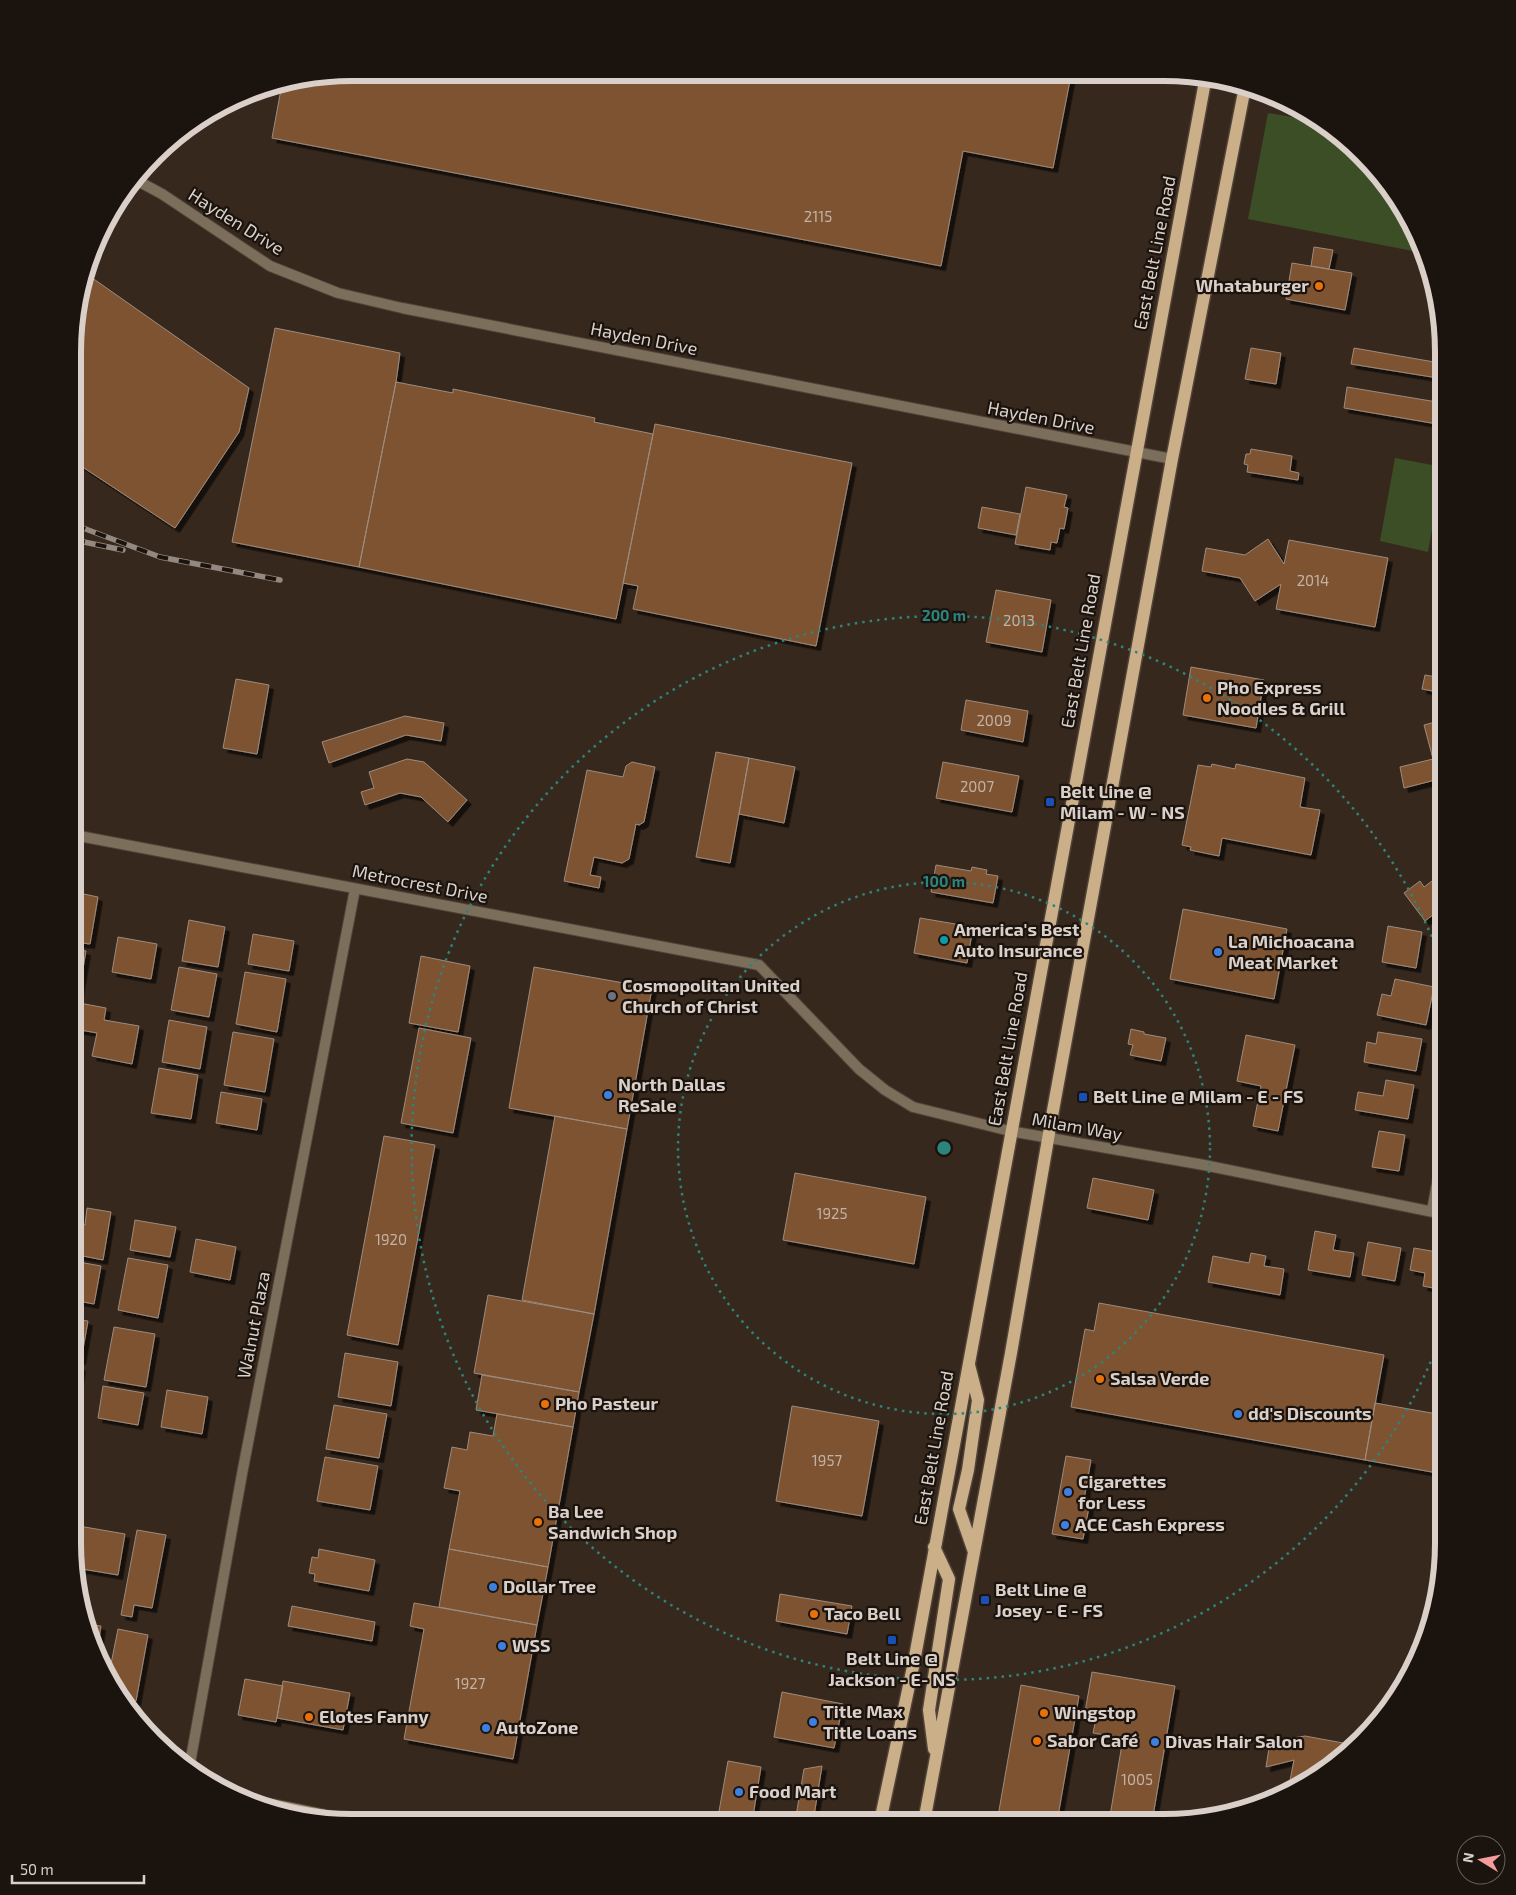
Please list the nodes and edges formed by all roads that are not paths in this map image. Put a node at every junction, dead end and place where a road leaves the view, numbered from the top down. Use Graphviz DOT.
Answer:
graph roads {
  1 [pos="1204,85"];
  2 [pos="1244,93"];
  3 [pos="141,182"];
  4 [pos="1136,453"];
  5 [pos="1172,459"];
  6 [pos="81,836"];
  7 [pos="355,889"];
  8 [pos="759,965"];
  9 [pos="1010,1131"];
  10 [pos="1048,1138"];
  11 [pos="1435,1194"];
  12 [pos="1432,1211"];
  13 [pos="1435,1212"];
  14 [pos="968,1360"];
  15 [pos="934,1547"];
  16 [pos="974,1552"];
  17 [pos="191,1760"];
  18 [pos="936,1762"];
  19 [pos="882,1814"];
  20 [pos="926,1814"];
  1 -- 4 [label="main road, East Belt Line Road"];
  2 -- 5 [label="main road"];
  3 -- 4 [label="street, Hayden Drive"];
  4 -- 5 [label="street, Hayden Drive"];
  4 -- 9 [label="main road, East Belt Line Road"];
  5 -- 10 [label="main road"];
  6 -- 7 [label="street, Metrocrest Drive"];
  7 -- 8 [label="street, Metrocrest Drive"];
  7 -- 17 [label="street, Walnut Plaza"];
  8 -- 9 [label="street, Milam Way"];
  9 -- 10 [label="street, Milam Way"];
  9 -- 14 [label="main road, East Belt Line Road"];
  10 -- 12 [label="street, Milam Way"];
  10 -- 16 [label="main road"];
  11 -- 12 [label="street"];
  12 -- 13 [label="street, Milam Way"];
  14 -- 15 [label="main road, East Belt Line Road"];
  14 -- 16 [label="main road"];
  15 -- 18 [label="main road"];
  15 -- 19 [label="main road, East Belt Line Road"];
  16 -- 18 [label="main road"];
  18 -- 20 [label="main road"];
}
